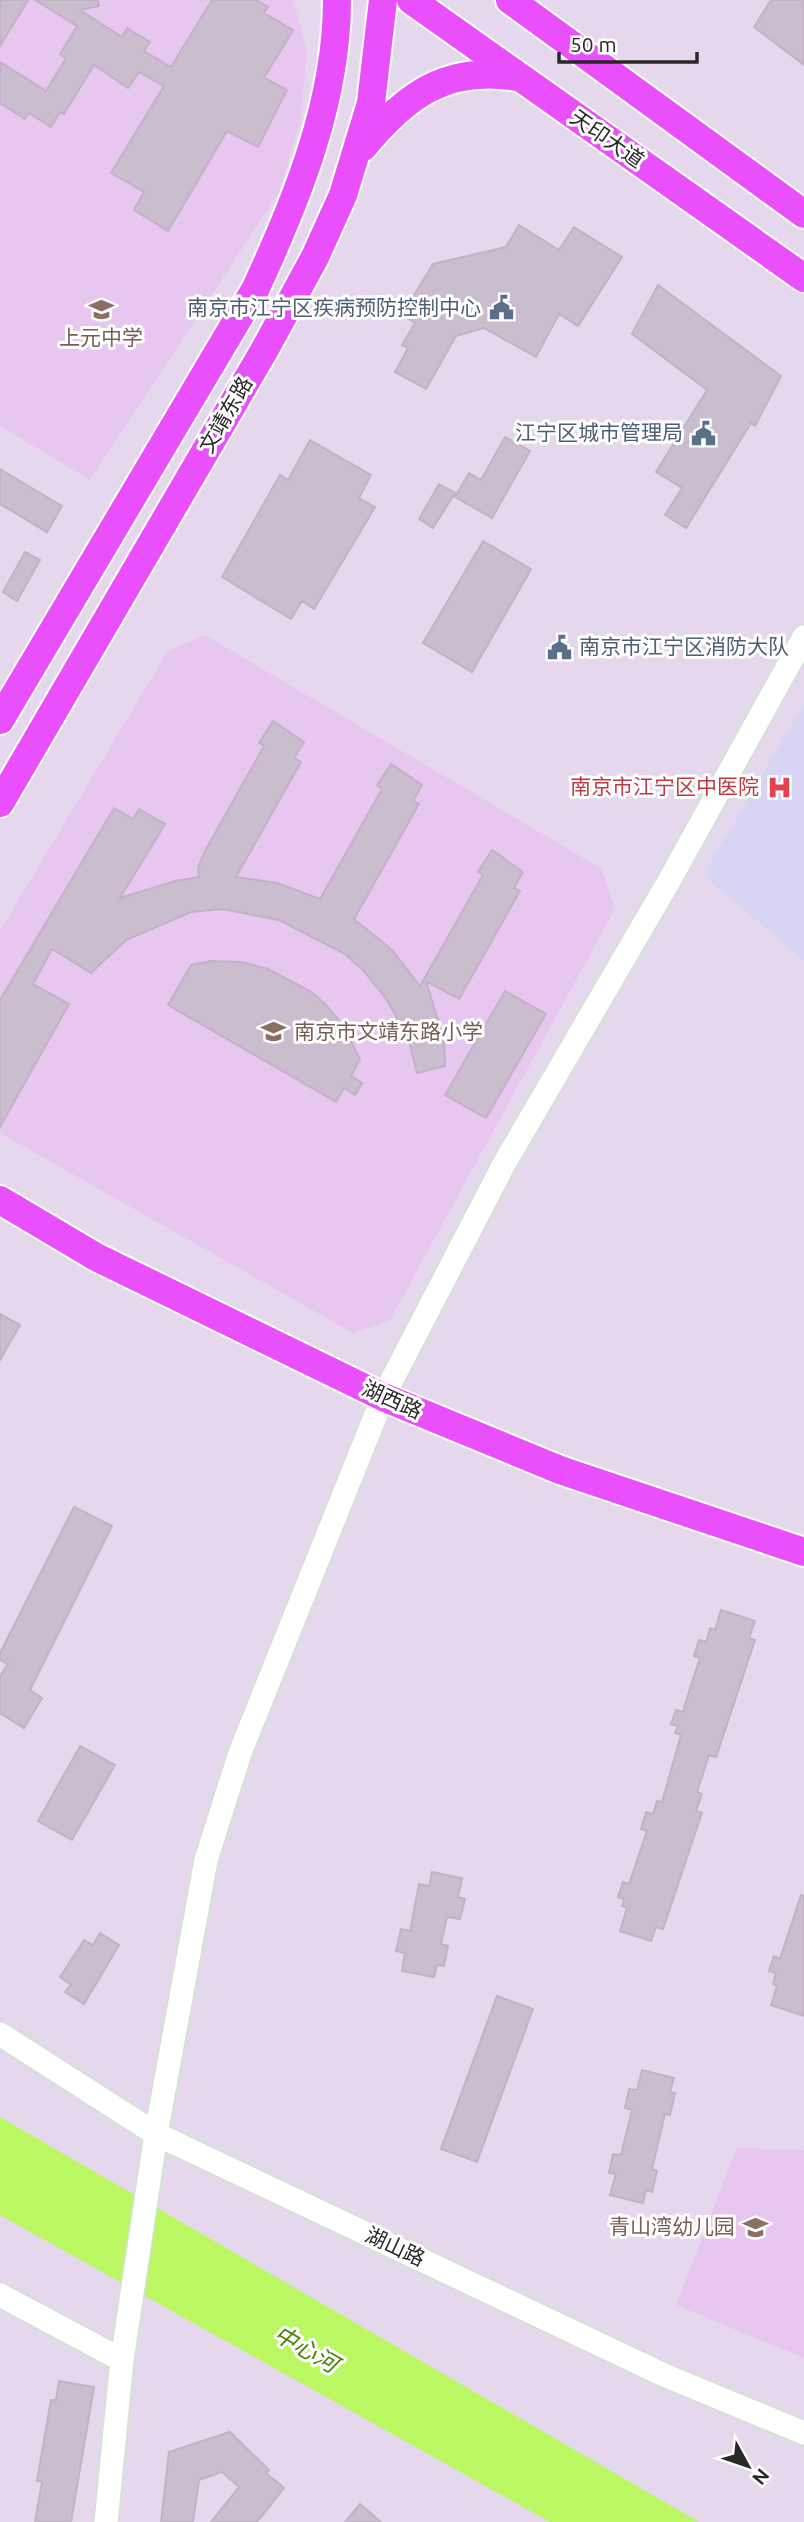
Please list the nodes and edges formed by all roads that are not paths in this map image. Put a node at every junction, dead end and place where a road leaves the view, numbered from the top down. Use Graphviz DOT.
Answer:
graph roads {
  1 [pos="337,0"];
  2 [pos="383,0"];
  3 [pos="411,0"];
  4 [pos="510,0"];
  5 [pos="520,77"];
  6 [pos="357,154"];
  7 [pos="804,214"];
  8 [pos="804,278"];
  9 [pos="804,637"];
  10 [pos="0,720"];
  11 [pos="0,803"];
  12 [pos="0,1200"];
  13 [pos="383,1397"];
  14 [pos="804,1552"];
  15 [pos="0,2034"];
  16 [pos="156,2134"];
  17 [pos="0,2295"];
  18 [pos="122,2360"];
  19 [pos="804,2433"];
  20 [pos="106,2522"];
  1 -- 10 [label="main road, 文靖东路"];
  2 -- 6 [label="main road, 文靖东路"];
  3 -- 5 [label="main road, 天印大道"];
  4 -- 7 [label="main road"];
  5 -- 6 [label="main road"];
  5 -- 8 [label="main road, 天印大道"];
  6 -- 11 [label="main road, 文靖东路"];
  9 -- 13 [label="street"];
  12 -- 13 [label="main road, 湖西路"];
  13 -- 14 [label="main road, 湖西路"];
  13 -- 16 [label="street"];
  15 -- 16 [label="street, 湖山路"];
  16 -- 18 [label="street"];
  16 -- 19 [label="street, 湖山路"];
  17 -- 18 [label="street"];
  18 -- 20 [label="street"];
}
